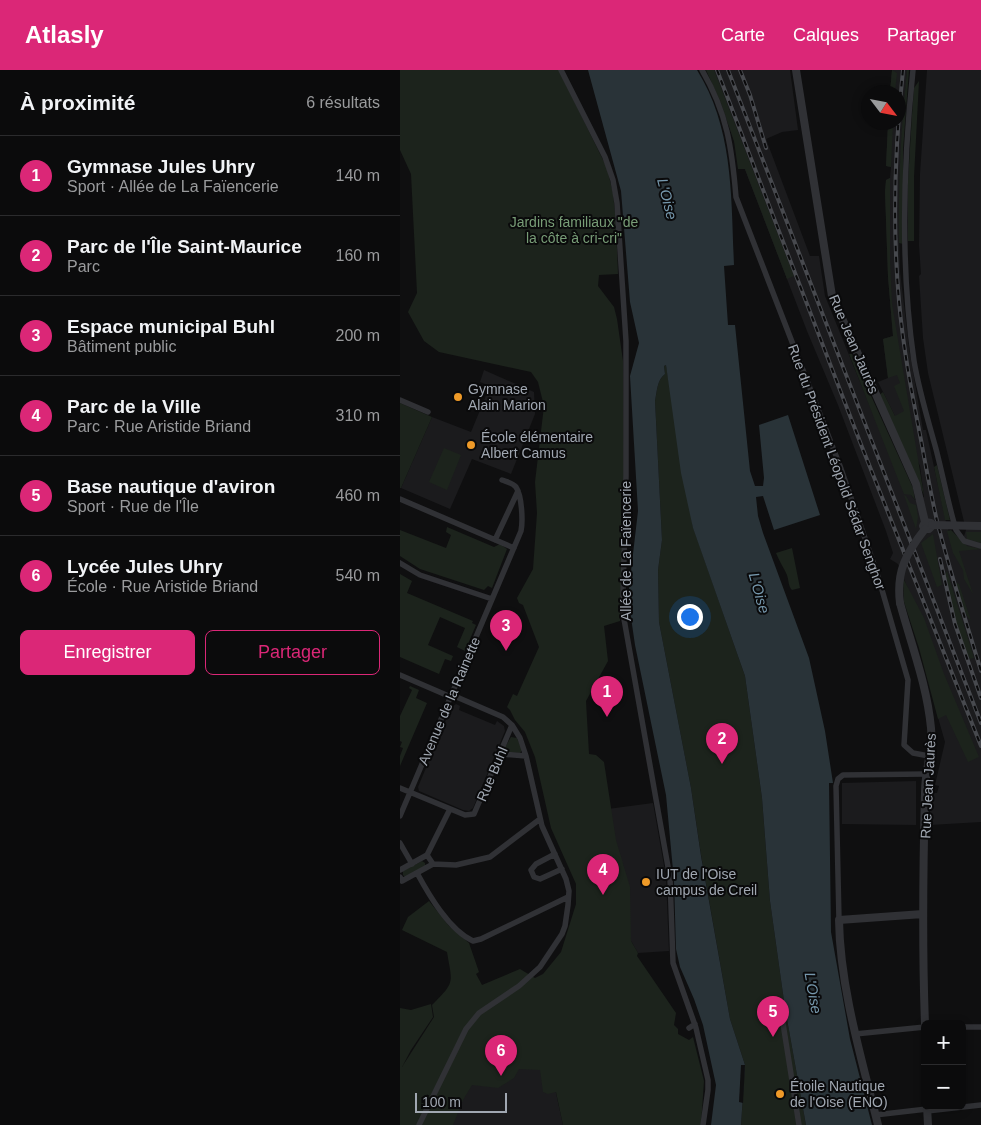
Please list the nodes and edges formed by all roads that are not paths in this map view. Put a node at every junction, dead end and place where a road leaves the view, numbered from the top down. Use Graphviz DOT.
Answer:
graph roads {
  1 [pos="562,70"];
  2 [pos="702,70"];
  3 [pos="796,70"];
  4 [pos="912,70"];
  5 [pos="400,400"];
  6 [pos="428,412"];
  7 [pos="502,480"];
  8 [pos="518,491"];
  9 [pos="400,499"];
  10 [pos="927,525"];
  11 [pos="981,526"];
  12 [pos="495,540"];
  13 [pos="981,546"];
  14 [pos="514,548"];
  15 [pos="400,563"];
  16 [pos="492,599"];
  17 [pos="400,675"];
  18 [pos="451,696"];
  19 [pos="512,725"];
  20 [pos="500,754"];
  21 [pos="526,756"];
  22 [pos="930,756"];
  23 [pos="926,774"];
  24 [pos="400,788"];
  25 [pos="410,792"];
  26 [pos="450,809"];
  27 [pos="400,816"];
  28 [pos="540,819"];
  29 [pos="400,843"];
  30 [pos="555,854"];
  31 [pos="428,855"];
  32 [pos="412,864"];
  33 [pos="433,864"];
  34 [pos="562,869"];
  35 [pos="400,870"];
  36 [pos="417,873"];
  37 [pos="400,877"];
  38 [pos="568,897"];
  39 [pos="923,914"];
  40 [pos="839,920"];
  41 [pos="782,1017"];
  42 [pos="925,1020"];
  43 [pos="695,1024"];
  44 [pos="921,1026"];
  45 [pos="966,1027"];
  46 [pos="981,1027"];
  47 [pos="689,1028"];
  48 [pos="855,1034"];
  49 [pos="981,1105"];
  50 [pos="966,1106"];
  51 [pos="921,1110"];
  52 [pos="927,1110"];
  53 [pos="875,1115"];
  54 [pos="419,1125"];
  55 [pos="703,1125"];
  56 [pos="799,1125"];
  57 [pos="878,1125"];
  58 [pos="928,1125"];
  1 -- 43 [label="street, Allée de La Faïencerie"];
  2 -- 22 [label="street, Rue du Président Léopold Sédar Senghor"];
  3 -- 10 [label="street, Rue Jean Jaurès"];
  4 -- 13 [label="street"];
  5 -- 6 [label="street"];
  7 -- 8 [label="street"];
  8 -- 12 [label="street"];
  8 -- 14 [label="street, Avenue de la Rainette"];
  9 -- 12 [label="street"];
  10 -- 11 [label="street, bridge"];
  10 -- 22 [label="street, Rue Jean Jaurès, bridge"];
  12 -- 14 [label="street"];
  14 -- 16 [label="street, Avenue de la Rainette"];
  15 -- 16 [label="street"];
  16 -- 18 [label="street, Avenue de la Rainette"];
  17 -- 18 [label="street"];
  18 -- 19 [label="street"];
  18 -- 25 [label="street, Avenue de la Rainette"];
  19 -- 20 [label="street, Rue Buhl"];
  19 -- 21 [label="street"];
  20 -- 21 [label="street"];
  20 -- 26 [label="street, Rue Buhl"];
  21 -- 28 [label="street"];
  22 -- 23 [label="street, Rue Jean Jaurès"];
  23 -- 39 [label="street, Rue Jean Jaurès"];
  23 -- 40 [label="street"];
  24 -- 25 [label="street, Rue Buhl"];
  25 -- 26 [label="street, Rue Buhl"];
  25 -- 27 [label="street, Avenue de la Rainette"];
  26 -- 31 [label="street"];
  28 -- 30 [label="street"];
  28 -- 33 [label="street"];
  29 -- 32 [label="street"];
  30 -- 34 [label="street"];
  30 -- 34 [label="street"];
  31 -- 32 [label="street"];
  31 -- 33 [label="street"];
  32 -- 35 [label="street"];
  33 -- 36 [label="street"];
  34 -- 38 [label="street"];
  36 -- 37 [label="street"];
  36 -- 38 [label="street"];
  38 -- 54 [label="street"];
  39 -- 40 [label="street"];
  39 -- 42 [label="street, Rue Jean Jaurès"];
  40 -- 48 [label="street"];
  41 -- 56 [label="street"];
  43 -- 47 [label="street"];
  43 -- 55 [label="street, Allée de La Faïencerie"];
  44 -- 48 [label="street"];
  45 -- 46 [label="street"];
  48 -- 53 [label="street"];
  49 -- 50 [label="street"];
  51 -- 53 [label="street"];
  52 -- 58 [label="street"];
  53 -- 57 [label="street"];
}
